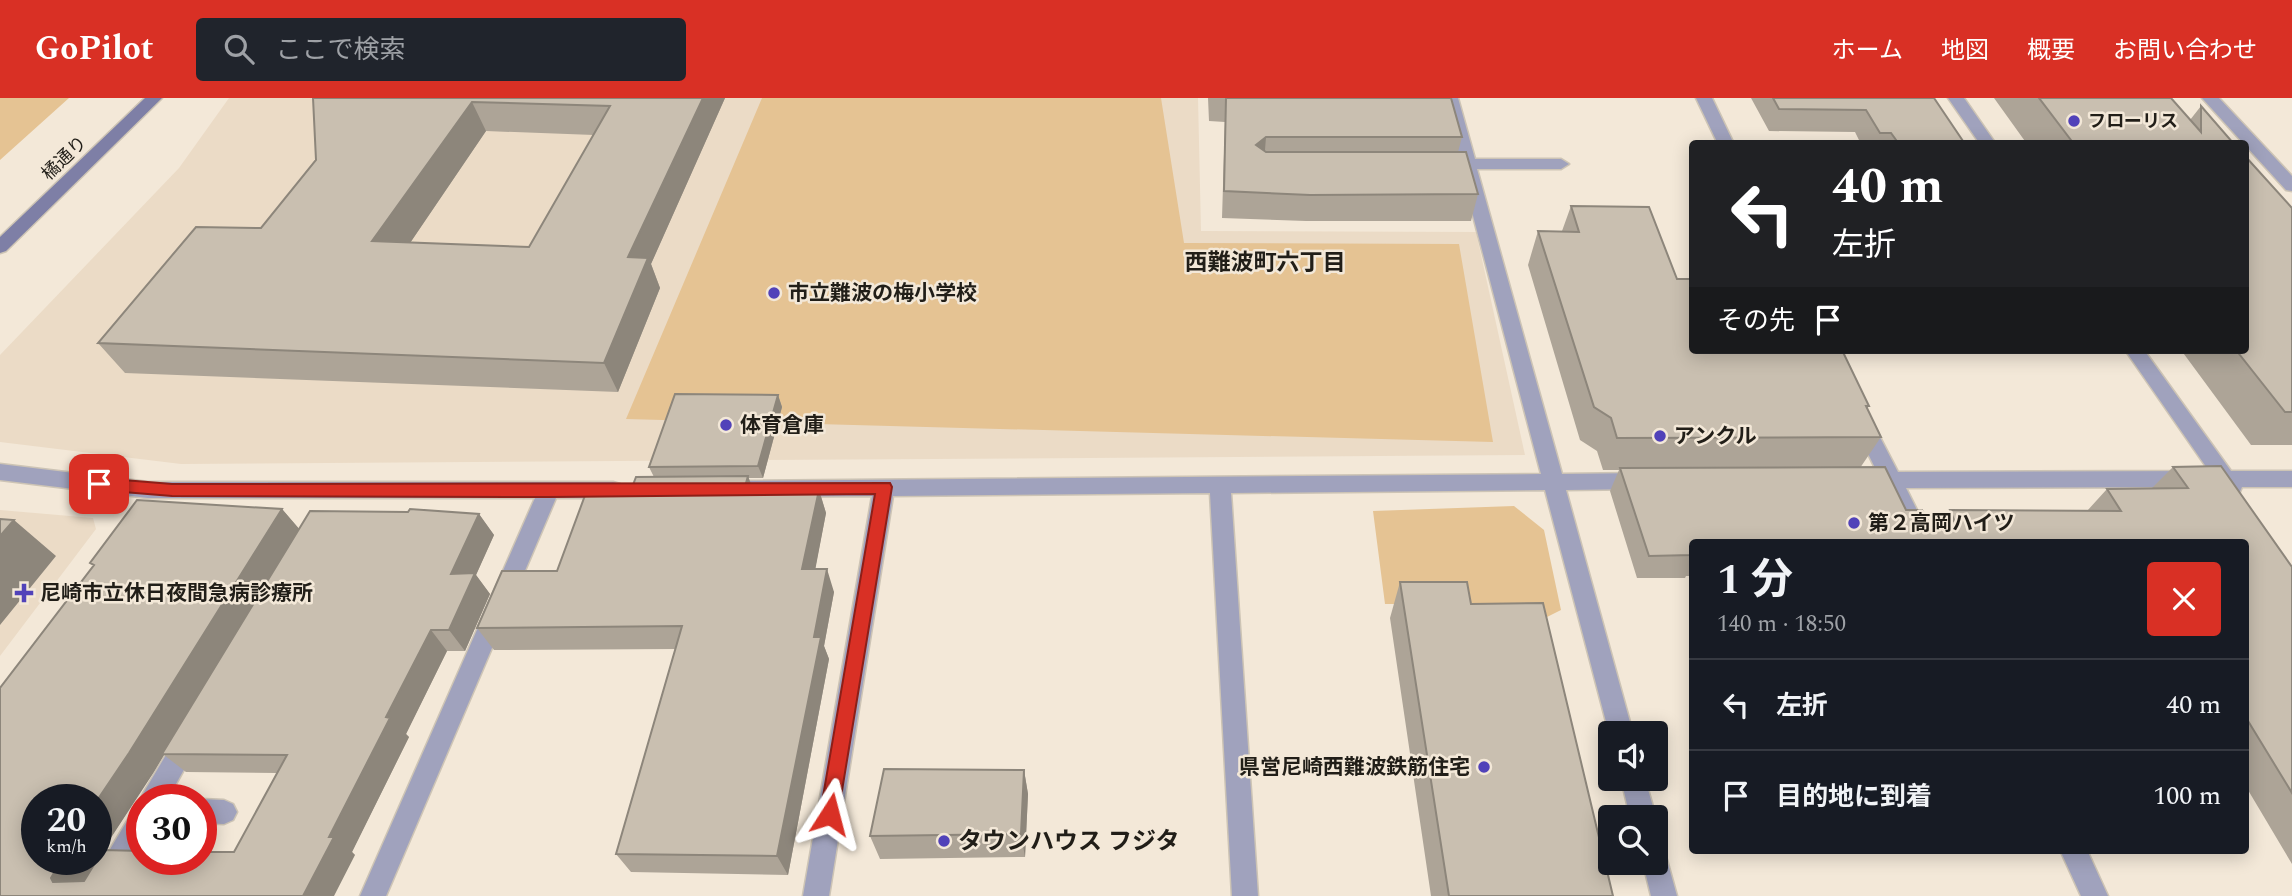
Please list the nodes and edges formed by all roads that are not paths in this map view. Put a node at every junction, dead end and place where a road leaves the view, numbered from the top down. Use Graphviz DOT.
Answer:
graph roads {
  1 [pos="154,98"];
  2 [pos="1450,98"];
  3 [pos="1704,98"];
  4 [pos="1955,98"];
  5 [pos="2210,98"];
  6 [pos="1724,140"];
  7 [pos="1985,140"];
  8 [pos="1561,164"];
  9 [pos="1464,169"];
  10 [pos="2292,186"];
  11 [pos="0,247"];
  12 [pos="2137,354"];
  13 [pos="1851,397"];
  14 [pos="0,472"];
  15 [pos="2292,479"];
  16 [pos="1892,480"];
  17 [pos="2226,480"];
  18 [pos="1553,481"];
  19 [pos="1662,481"];
  20 [pos="1838,481"];
  21 [pos="1220,484"];
  22 [pos="884,487"];
  23 [pos="702,489"];
  24 [pos="149,490"];
  25 [pos="632,490"];
  26 [pos="549,491"];
  27 [pos="2241,501"];
  28 [pos="134,510"];
  29 [pos="1921,539"];
  30 [pos="203,717"];
  31 [pos="1618,721"];
  32 [pos="163,784"];
  33 [pos="126,845"];
  34 [pos="2075,854"];
  35 [pos="1659,875"];
  36 [pos="95,896"];
  37 [pos="373,896"];
  38 [pos="816,896"];
  39 [pos="1245,896"];
  40 [pos="1664,896"];
  41 [pos="2095,896"];
  1 -- 11 [label="street, 橘通り"];
  2 -- 9 [label="street"];
  3 -- 6 [label="street"];
  4 -- 7 [label="street"];
  5 -- 10 [label="street"];
  8 -- 9 [label="street"];
  9 -- 18 [label="street"];
  12 -- 17 [label="street"];
  13 -- 16 [label="street"];
  14 -- 24 [label="street"];
  15 -- 17 [label="street"];
  16 -- 17 [label="street"];
  16 -- 20 [label="street"];
  16 -- 29 [label="street"];
  17 -- 27 [label="street"];
  18 -- 19 [label="street"];
  18 -- 21 [label="street"];
  18 -- 31 [label="street"];
  21 -- 22 [label="street"];
  21 -- 39 [label="street"];
  22 -- 23 [label="street"];
  22 -- 38 [label="street"];
  24 -- 26 [label="street"];
  24 -- 28 [label="street"];
  25 -- 26 [label="street"];
  26 -- 37 [label="street"];
  30 -- 32 [label="street"];
  33 -- 36 [label="street"];
  34 -- 41 [label="street"];
  35 -- 40 [label="street"];
}
